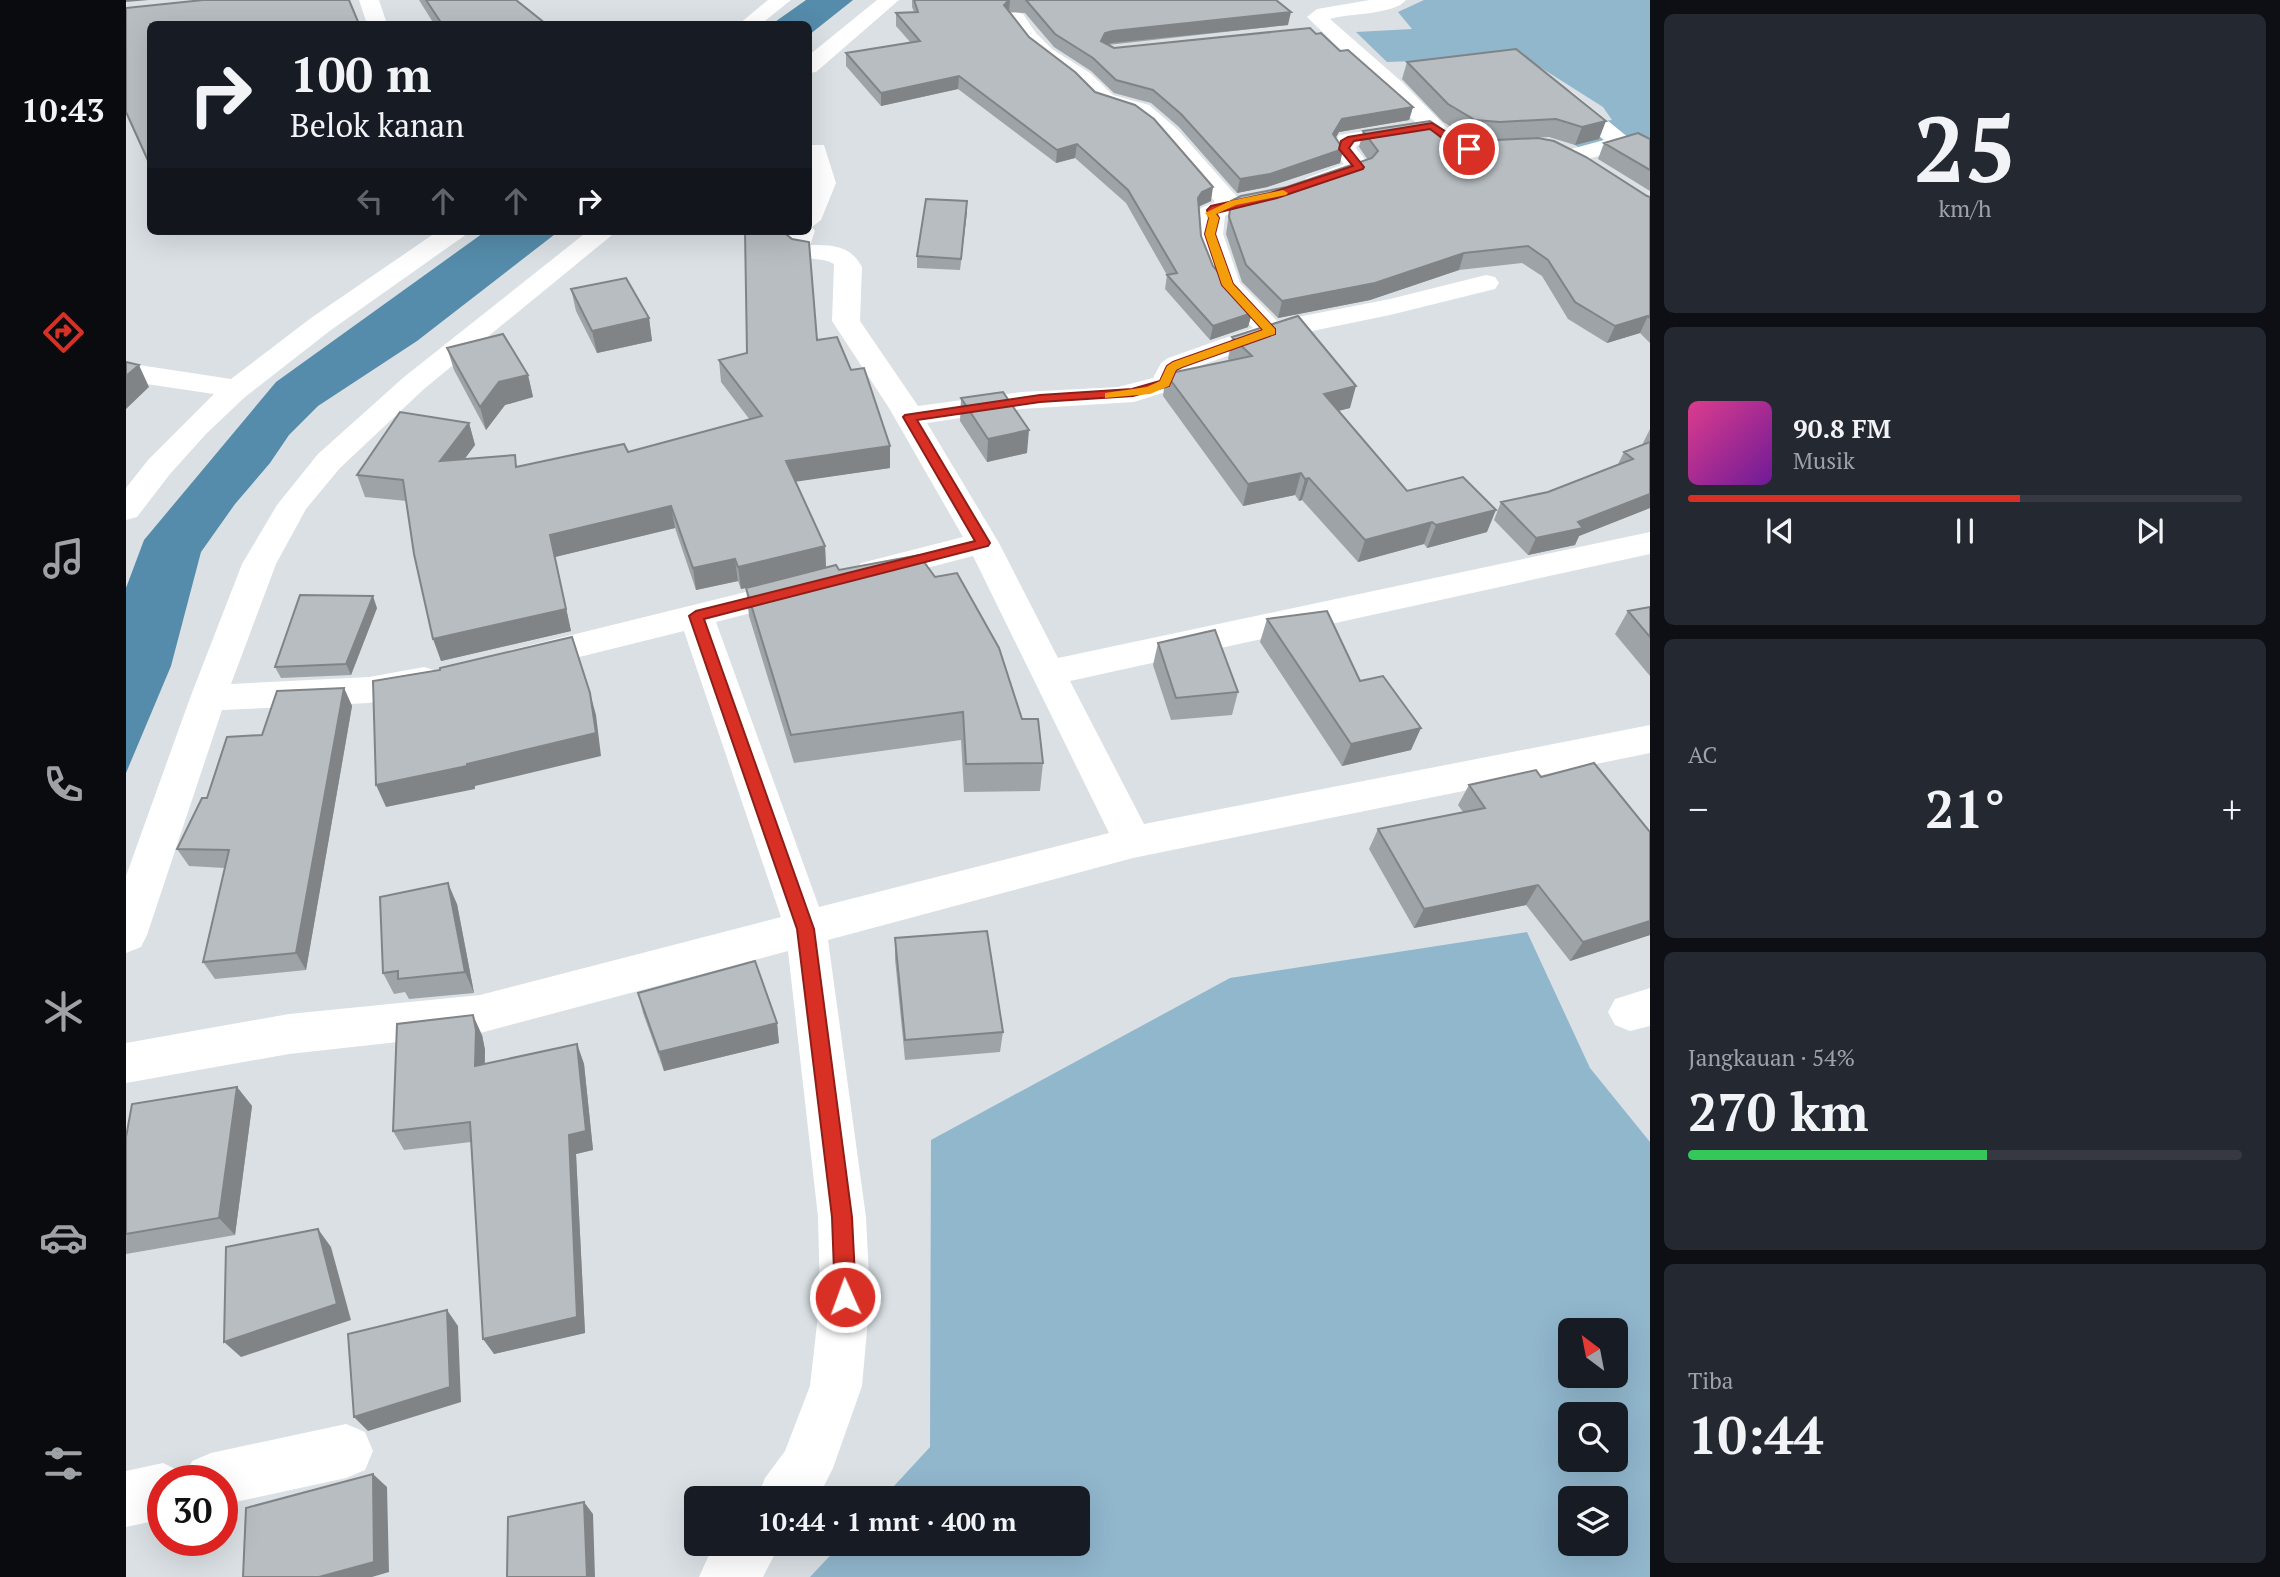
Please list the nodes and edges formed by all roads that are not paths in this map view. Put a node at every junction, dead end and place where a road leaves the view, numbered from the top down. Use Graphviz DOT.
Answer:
graph roads {
  1 [pos="369,0"];
  2 [pos="781,0"];
  3 [pos="889,0"];
  4 [pos="1297,0"];
  5 [pos="1396,0"];
  6 [pos="1016,18"];
  7 [pos="376,21"];
  8 [pos="754,21"];
  9 [pos="1317,26"];
  10 [pos="820,33"];
  11 [pos="842,37"];
  12 [pos="812,63"];
  13 [pos="1548,83"];
  14 [pos="1432,126"];
  15 [pos="1550,146"];
  16 [pos="1487,148"];
  17 [pos="816,150"];
  18 [pos="1573,156"];
  19 [pos="1595,170"];
  20 [pos="1293,189"];
  21 [pos="1256,199"];
  22 [pos="1230,204"];
  23 [pos="812,211"];
  24 [pos="449,235"];
  25 [pos="599,235"];
  26 [pos="801,235"];
  27 [pos="1486,283"];
  28 [pos="1266,326"];
  29 [pos="126,372"];
  30 [pos="237,389"];
  31 [pos="909,417"];
  32 [pos="126,510"];
  33 [pos="983,543"];
  34 [pos="1650,543"];
  35 [pos="696,616"];
  36 [pos="496,665"];
  37 [pos="457,673"];
  38 [pos="1048,673"];
  39 [pos="208,698"];
  40 [pos="1650,740"];
  41 [pos="1133,842"];
  42 [pos="806,929"];
  43 [pos="126,935"];
  44 [pos="126,1063"];
  45 [pos="346,1451"];
  46 [pos="238,1474"];
  47 [pos="793,1486"];
  48 [pos="147,1494"];
  49 [pos="126,1499"];
  50 [pos="743,1556"];
  51 [pos="728,1577"];
  1 -- 7 [label="street"];
  2 -- 8 [label="street"];
  3 -- 11 [label="street"];
  4 -- 9 [label="street"];
  5 -- 9 [label="street"];
  6 -- 22 [label="street"];
  9 -- 14 [label="street"];
  10 -- 11 [label="street"];
  11 -- 12 [label="street"];
  13 -- 18 [label="street"];
  14 -- 16 [label="street"];
  14 -- 20 [label="street"];
  15 -- 18 [label="street"];
  17 -- 23 [label="street"];
  18 -- 19 [label="street"];
  21 -- 22 [label="street"];
  22 -- 28 [label="street"];
  24 -- 30 [label="street"];
  25 -- 39 [label="street"];
  26 -- 31 [label="street"];
  27 -- 28 [label="street"];
  28 -- 31 [label="street"];
  29 -- 30 [label="street"];
  30 -- 32 [label="street"];
  31 -- 33 [label="street"];
  33 -- 35 [label="street"];
  33 -- 38 [label="street"];
  34 -- 38 [label="street"];
  35 -- 36 [label="street"];
  35 -- 42 [label="street"];
  37 -- 39 [label="street"];
  38 -- 41 [label="street"];
  39 -- 43 [label="street"];
  40 -- 41 [label="street"];
  41 -- 42 [label="street"];
  42 -- 44 [label="street"];
  42 -- 47 [label="street"];
  45 -- 46 [label="street"];
  48 -- 49 [label="street"];
  50 -- 51 [label="street"];
}
